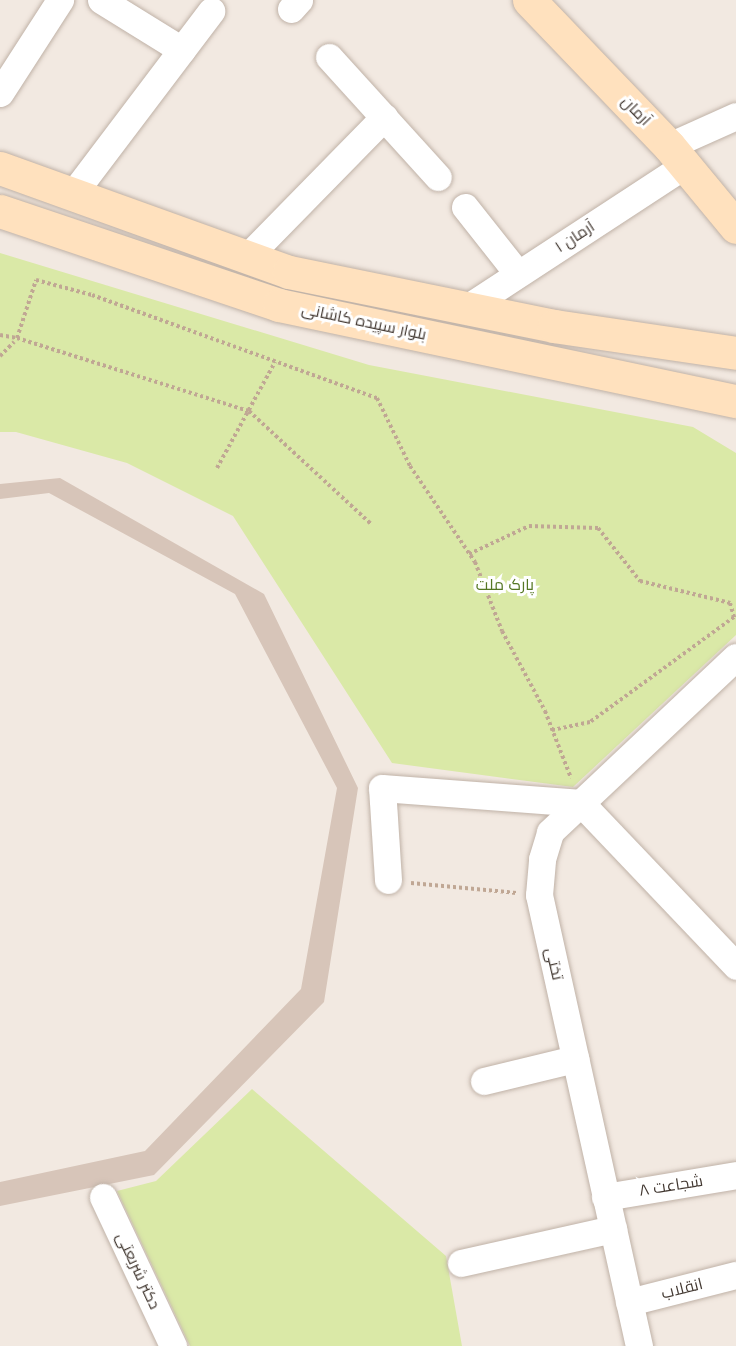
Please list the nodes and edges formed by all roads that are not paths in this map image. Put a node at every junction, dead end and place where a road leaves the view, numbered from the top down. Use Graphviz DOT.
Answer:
graph roads {
  1 [pos="60,0"];
  2 [pos="101,0"];
  3 [pos="529,0"];
  4 [pos="212,11"];
  5 [pos="182,50"];
  6 [pos="9,57"];
  7 [pos="329,57"];
  8 [pos="0,93"];
  9 [pos="736,116"];
  10 [pos="384,117"];
  11 [pos="677,155"];
  12 [pos="0,168"];
  13 [pos="438,177"];
  14 [pos="72,195"];
  15 [pos="465,207"];
  16 [pos="0,211"];
  17 [pos="736,227"];
  18 [pos="247,257"];
  19 [pos="518,274"];
  20 [pos="465,309"];
  21 [pos="736,353"];
  22 [pos="736,401"];
  23 [pos="736,657"];
  24 [pos="580,803"];
  25 [pos="388,880"];
  26 [pos="736,966"];
  27 [pos="575,1059"];
  28 [pos="484,1081"];
  29 [pos="736,1175"];
  30 [pos="104,1197"];
  31 [pos="605,1197"];
  32 [pos="613,1228"];
  33 [pos="461,1263"];
  34 [pos="736,1275"];
  35 [pos="629,1302"];
  36 [pos="173,1346"];
  37 [pos="639,1346"];
  1 -- 6 [label="street"];
  2 -- 5 [label="street"];
  3 -- 11 [label="main road, آرمان"];
  4 -- 5 [label="street"];
  5 -- 14 [label="street"];
  6 -- 8 [label="street"];
  7 -- 10 [label="street"];
  9 -- 11 [label="street, آرمان ۱"];
  10 -- 13 [label="street"];
  10 -- 18 [label="street"];
  11 -- 17 [label="main road, آرمان"];
  11 -- 19 [label="street, آرمان ۱"];
  12 -- 14 [label="main road, بلوار سپیده کاشانی"];
  14 -- 18 [label="main road, بلوار سپیده کاشانی"];
  15 -- 19 [label="street"];
  16 -- 22 [label="main road, بلوار سپیده کاشانی"];
  18 -- 20 [label="main road, بلوار سپیده کاشانی"];
  19 -- 20 [label="street, آرمان ۱"];
  20 -- 21 [label="main road, بلوار سپیده کاشانی"];
  23 -- 24 [label="street, تختی"];
  24 -- 25 [label="street"];
  24 -- 26 [label="street"];
  24 -- 27 [label="street, تختی"];
  27 -- 28 [label="street"];
  27 -- 31 [label="street, تختی"];
  29 -- 31 [label="street, شجاعت ۸"];
  30 -- 36 [label="street, دکتر شریعتی"];
  31 -- 32 [label="street, تختی"];
  32 -- 33 [label="street"];
  32 -- 35 [label="street, تختی"];
  34 -- 35 [label="street, انقلاب"];
  35 -- 37 [label="street, تختی"];
}
